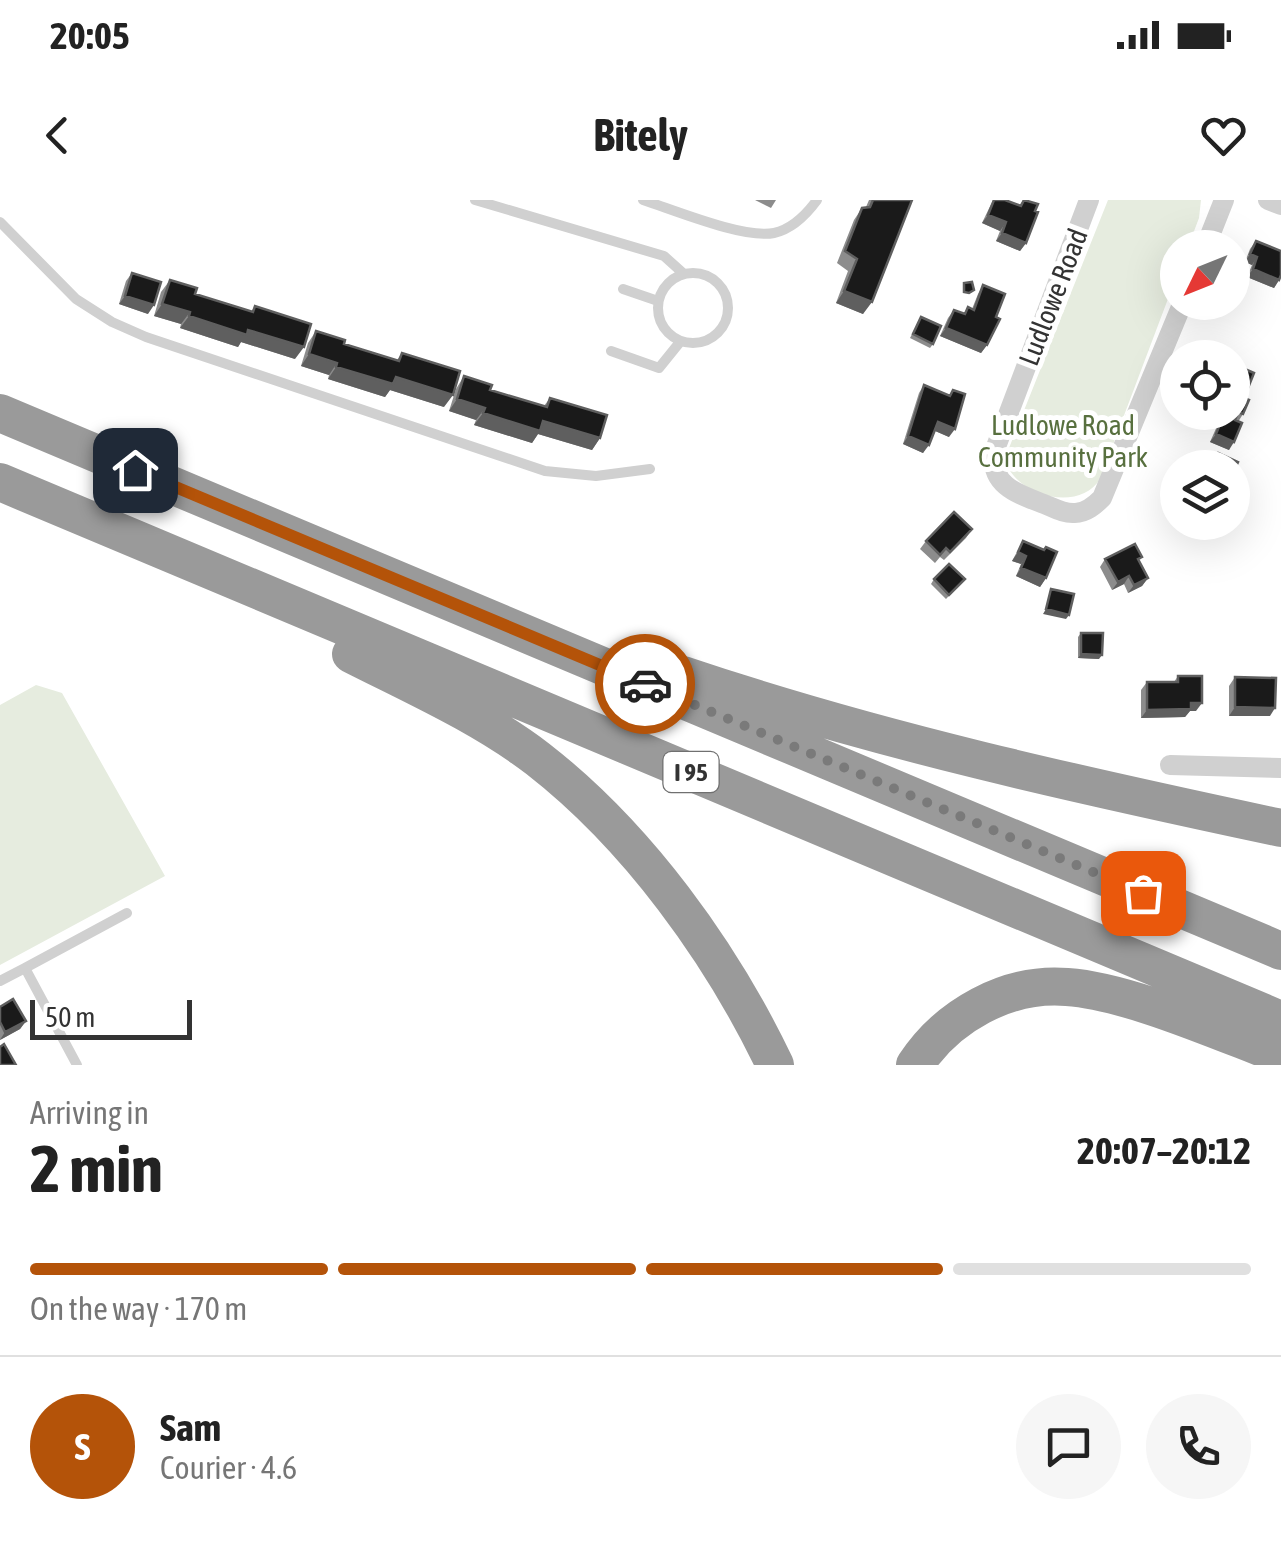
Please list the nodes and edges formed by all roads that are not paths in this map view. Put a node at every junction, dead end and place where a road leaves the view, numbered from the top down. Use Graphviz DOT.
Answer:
graph roads {
  1 [pos="476,200"];
  2 [pos="643,200"];
  3 [pos="817,200"];
  4 [pos="1089,200"];
  5 [pos="1224,200"];
  6 [pos="1268,200"];
  7 [pos="1281,205"];
  8 [pos="0,222"];
  9 [pos="1212,230"];
  10 [pos="684,274"];
  11 [pos="622,289"];
  12 [pos="658,301"];
  13 [pos="1176,320"];
  14 [pos="680,342"];
  15 [pos="611,352"];
  16 [pos="0,396"];
  17 [pos="0,413"];
  18 [pos="650,469"];
  19 [pos="135,470"];
  20 [pos="0,482"];
  21 [pos="100,524"];
  22 [pos="370,568"];
  23 [pos="1170,765"];
  24 [pos="1281,768"];
  25 [pos="1281,828"];
  26 [pos="127,913"];
  27 [pos="1281,951"];
  28 [pos="25,968"];
  29 [pos="0,981"];
  30 [pos="1281,1020"];
  31 [pos="1281,1055"];
  32 [pos="78,1065"];
  33 [pos="775,1065"];
  34 [pos="915,1065"];
  1 -- 10 [label="lane"];
  2 -- 3 [label="lane"];
  4 -- 13 [label="street, Ludlowe Road"];
  5 -- 9 [label="street"];
  6 -- 7 [label="street"];
  8 -- 18 [label="lane"];
  10 -- 12 [label="lane"];
  10 -- 14 [label="lane"];
  11 -- 12 [label="lane"];
  12 -- 14 [label="lane"];
  14 -- 15 [label="lane"];
  16 -- 19 [label="highway"];
  17 -- 19 [label="highway, I 95"];
  19 -- 22 [label="highway, I 95"];
  20 -- 21 [label="highway, I 95"];
  21 -- 30 [label="highway, I 95"];
  21 -- 33 [label="highway"];
  22 -- 25 [label="highway"];
  22 -- 27 [label="highway, I 95"];
  23 -- 24 [label="street"];
  26 -- 28 [label="lane"];
  28 -- 29 [label="lane"];
  28 -- 32 [label="lane"];
  31 -- 34 [label="highway"];
}
